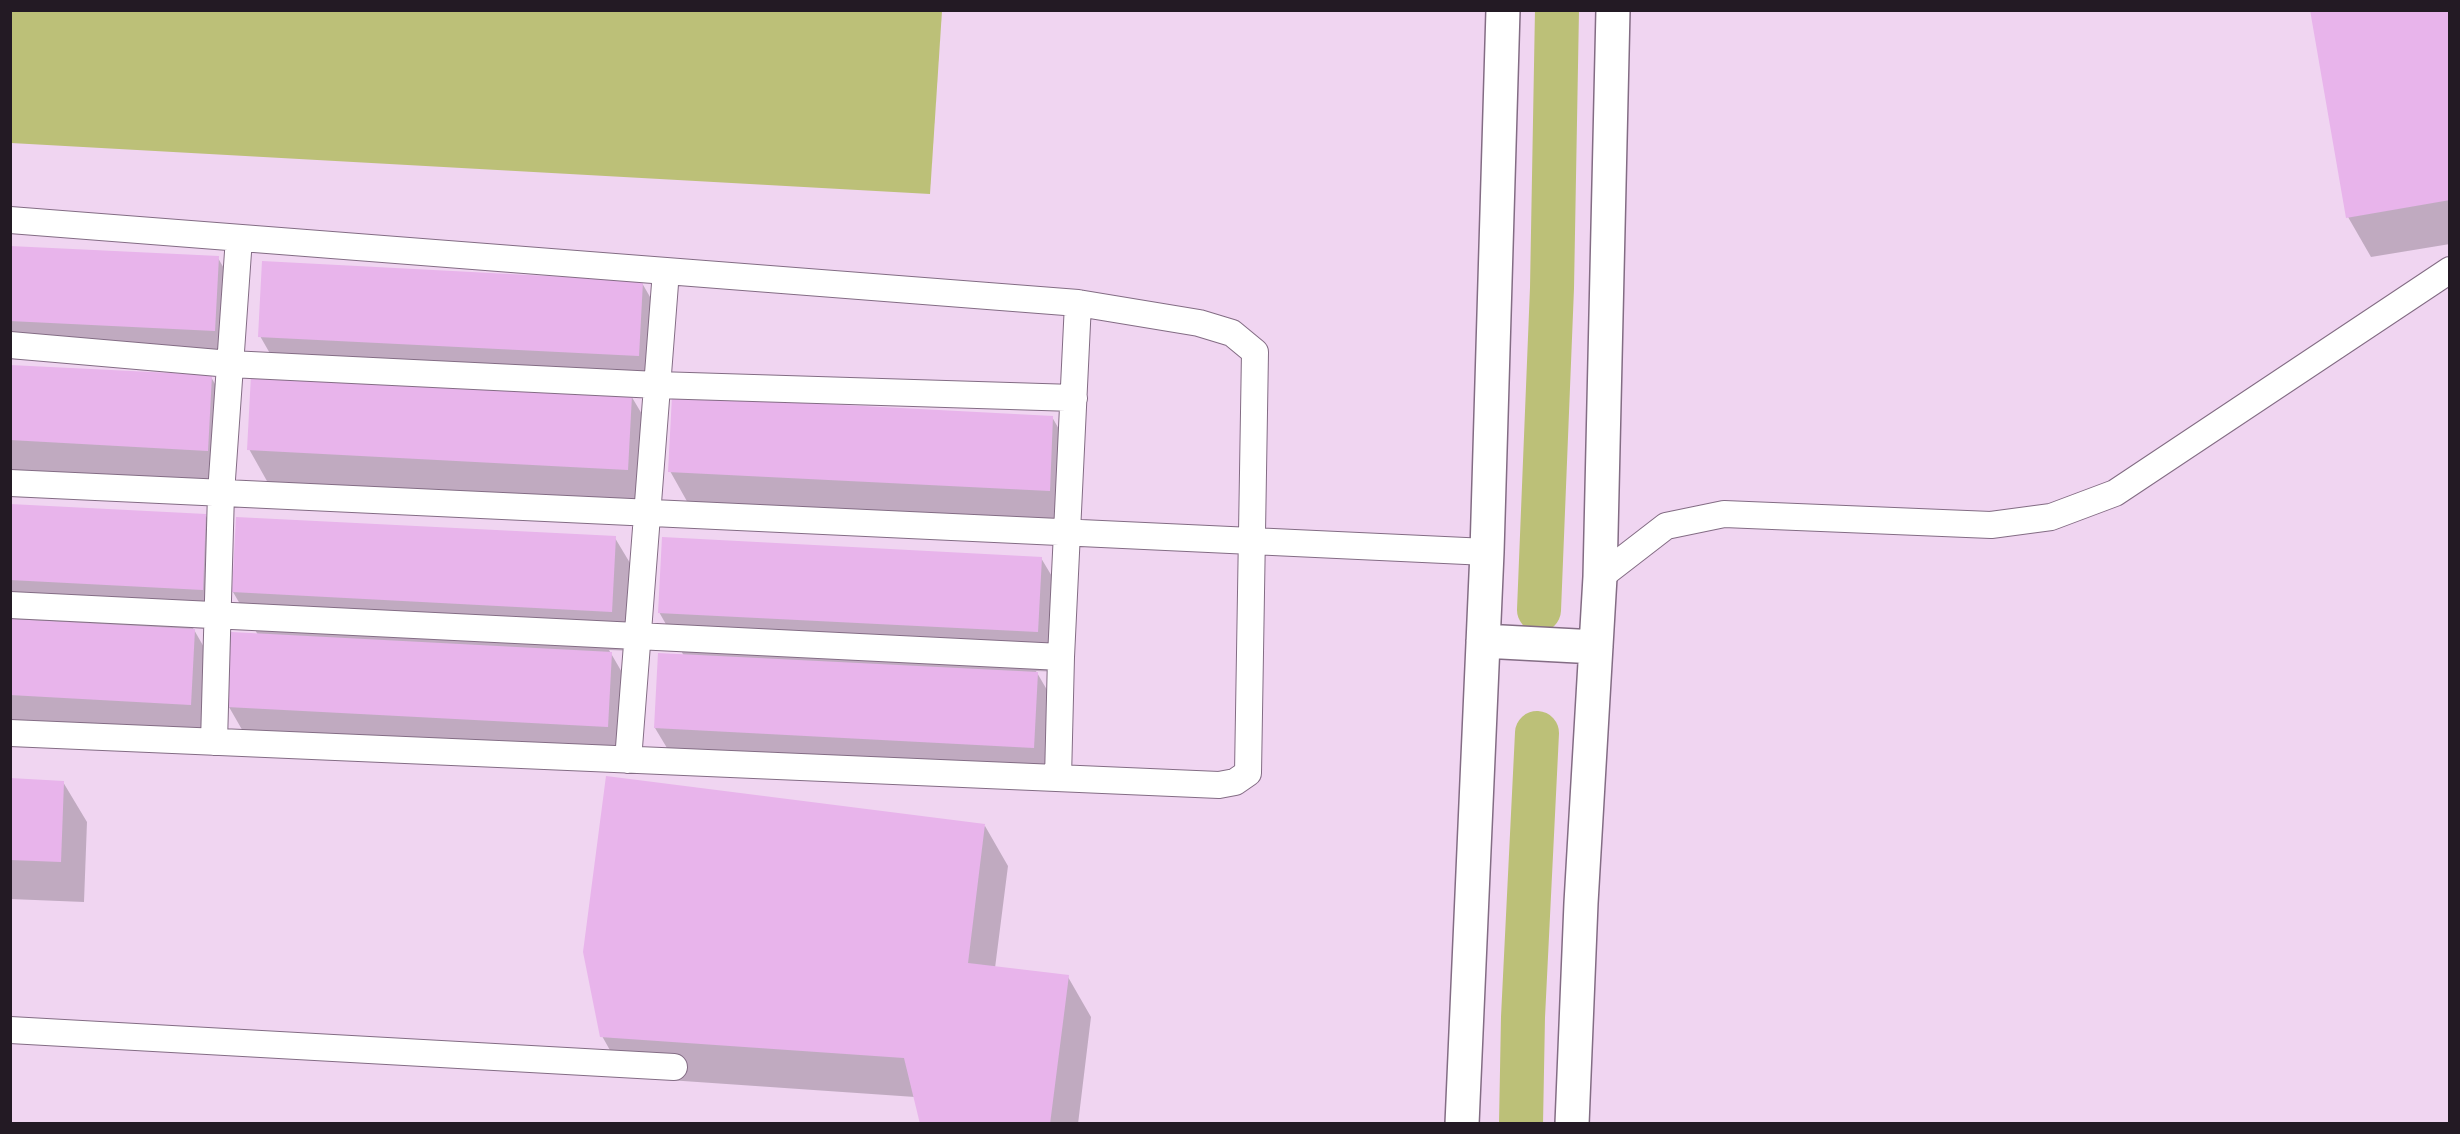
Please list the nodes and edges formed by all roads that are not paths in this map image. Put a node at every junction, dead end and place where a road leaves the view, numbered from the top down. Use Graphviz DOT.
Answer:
graph roads {
  1 [pos="1503,10"];
  2 [pos="1613,10"];
  3 [pos="10,220"];
  4 [pos="239,238"];
  5 [pos="2450,270"];
  6 [pos="666,271"];
  7 [pos="1078,303"];
  8 [pos="10,345"];
  9 [pos="230,364"];
  10 [pos="657,385"];
  11 [pos="1074,398"];
  12 [pos="10,483"];
  13 [pos="221,493"];
  14 [pos="646,513"];
  15 [pos="1068,533"];
  16 [pos="1252,541"];
  17 [pos="1487,552"];
  18 [pos="1600,577"];
  19 [pos="10,605"];
  20 [pos="216,616"];
  21 [pos="636,637"];
  22 [pos="1483,641"];
  23 [pos="1596,647"];
  24 [pos="1061,657"];
  25 [pos="10,733"];
  26 [pos="214,742"];
  27 [pos="628,760"];
  28 [pos="1058,778"];
  29 [pos="10,1030"];
  30 [pos="674,1067"];
  31 [pos="1462,1124"];
  32 [pos="1572,1124"];
  1 -- 17 [label="street"];
  2 -- 18 [label="street"];
  3 -- 4 [label="lane"];
  4 -- 6 [label="lane"];
  4 -- 9 [label="lane"];
  5 -- 18 [label="lane"];
  6 -- 7 [label="lane"];
  6 -- 10 [label="lane"];
  7 -- 11 [label="lane"];
  7 -- 16 [label="lane"];
  8 -- 9 [label="lane"];
  9 -- 10 [label="lane"];
  9 -- 13 [label="lane"];
  10 -- 11 [label="lane"];
  10 -- 14 [label="lane"];
  11 -- 15 [label="lane"];
  12 -- 13 [label="lane"];
  13 -- 14 [label="lane"];
  13 -- 20 [label="lane"];
  14 -- 15 [label="lane"];
  14 -- 21 [label="lane"];
  15 -- 16 [label="lane"];
  15 -- 24 [label="lane"];
  16 -- 17 [label="lane"];
  16 -- 28 [label="lane"];
  17 -- 22 [label="street"];
  18 -- 23 [label="street"];
  19 -- 20 [label="lane"];
  20 -- 21 [label="lane"];
  20 -- 26 [label="lane"];
  21 -- 24 [label="lane"];
  21 -- 27 [label="lane"];
  22 -- 23 [label="street"];
  22 -- 31 [label="street"];
  23 -- 32 [label="street"];
  24 -- 28 [label="lane"];
  25 -- 26 [label="lane"];
  26 -- 27 [label="lane"];
  27 -- 28 [label="lane"];
  29 -- 30 [label="lane"];
}
